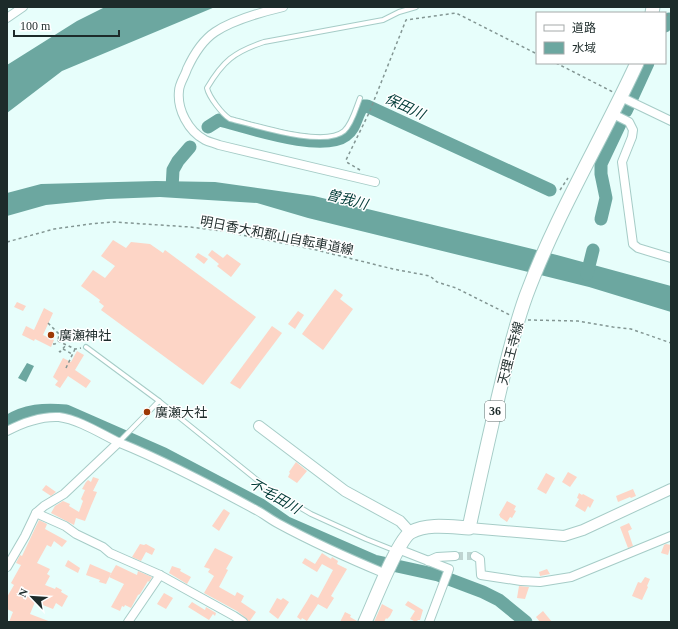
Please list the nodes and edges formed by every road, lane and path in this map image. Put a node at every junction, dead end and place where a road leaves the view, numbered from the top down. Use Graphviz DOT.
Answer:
graph roads {
  1 [pos="23,7"];
  2 [pos="283,7"];
  3 [pos="416,7"];
  4 [pos="7,18"];
  5 [pos="536,53"];
  6 [pos="558,64"];
  7 [pos="636,64"];
  8 [pos="621,97"];
  9 [pos="360,98"];
  10 [pos="613,114"];
  11 [pos="671,121"];
  12 [pos="375,182"];
  13 [pos="7,242"];
  14 [pos="671,258"];
  15 [pos="510,315"];
  16 [pos="528,320"];
  17 [pos="48,323"];
  18 [pos="58,341"];
  19 [pos="671,343"];
  20 [pos="53,344"];
  21 [pos="66,344"];
  22 [pos="86,347"];
  23 [pos="63,349"];
  24 [pos="75,349"];
  25 [pos="59,351"];
  26 [pos="73,354"];
  27 [pos="66,368"];
  28 [pos="159,401"];
  29 [pos="259,426"];
  30 [pos="7,431"];
  31 [pos="119,442"];
  32 [pos="671,489"];
  33 [pos="36,513"];
  34 [pos="469,528"];
  35 [pos="410,532"];
  36 [pos="671,536"];
  37 [pos="454,556"];
  38 [pos="476,556"];
  39 [pos="392,561"];
  40 [pos="428,561"];
  41 [pos="7,567"];
  42 [pos="160,575"];
  43 [pos="128,622"];
  44 [pos="243,622"];
  45 [pos="365,622"];
  46 [pos="429,622"];
  1 -- 4 [label="street"];
  2 -- 12 [label="street"];
  3 -- 9 [label="lane"];
  5 -- 12 [label="path"];
  6 -- 8 [label="path"];
  7 -- 8 [label="main road, 天理王寺線 / 36"];
  8 -- 10 [label="main road, 天理王寺線 / 36"];
  8 -- 11 [label="street"];
  10 -- 14 [label="street"];
  10 -- 34 [label="main road, 天理王寺線 / 36"];
  13 -- 15 [label="path, 明日香大和郡山自転車道線"];
  16 -- 19 [label="path"];
  17 -- 18 [label="path"];
  18 -- 20 [label="path"];
  18 -- 21 [label="path"];
  21 -- 23 [label="path"];
  21 -- 24 [label="path"];
  22 -- 24 [label="path"];
  22 -- 28 [label="lane"];
  23 -- 25 [label="path"];
  23 -- 26 [label="path"];
  24 -- 26 [label="path"];
  26 -- 27 [label="path"];
  28 -- 31 [label="lane"];
  28 -- 39 [label="lane"];
  29 -- 35 [label="street"];
  30 -- 31 [label="street"];
  31 -- 33 [label="street"];
  31 -- 39 [label="street"];
  32 -- 34 [label="street"];
  33 -- 41 [label="street"];
  33 -- 42 [label="street"];
  34 -- 35 [label="main road"];
  35 -- 39 [label="main road"];
  36 -- 38 [label="street"];
  37 -- 40 [label="street"];
  39 -- 40 [label="street"];
  39 -- 45 [label="main road"];
  40 -- 46 [label="street"];
  42 -- 43 [label="street"];
  42 -- 44 [label="street"];
}
